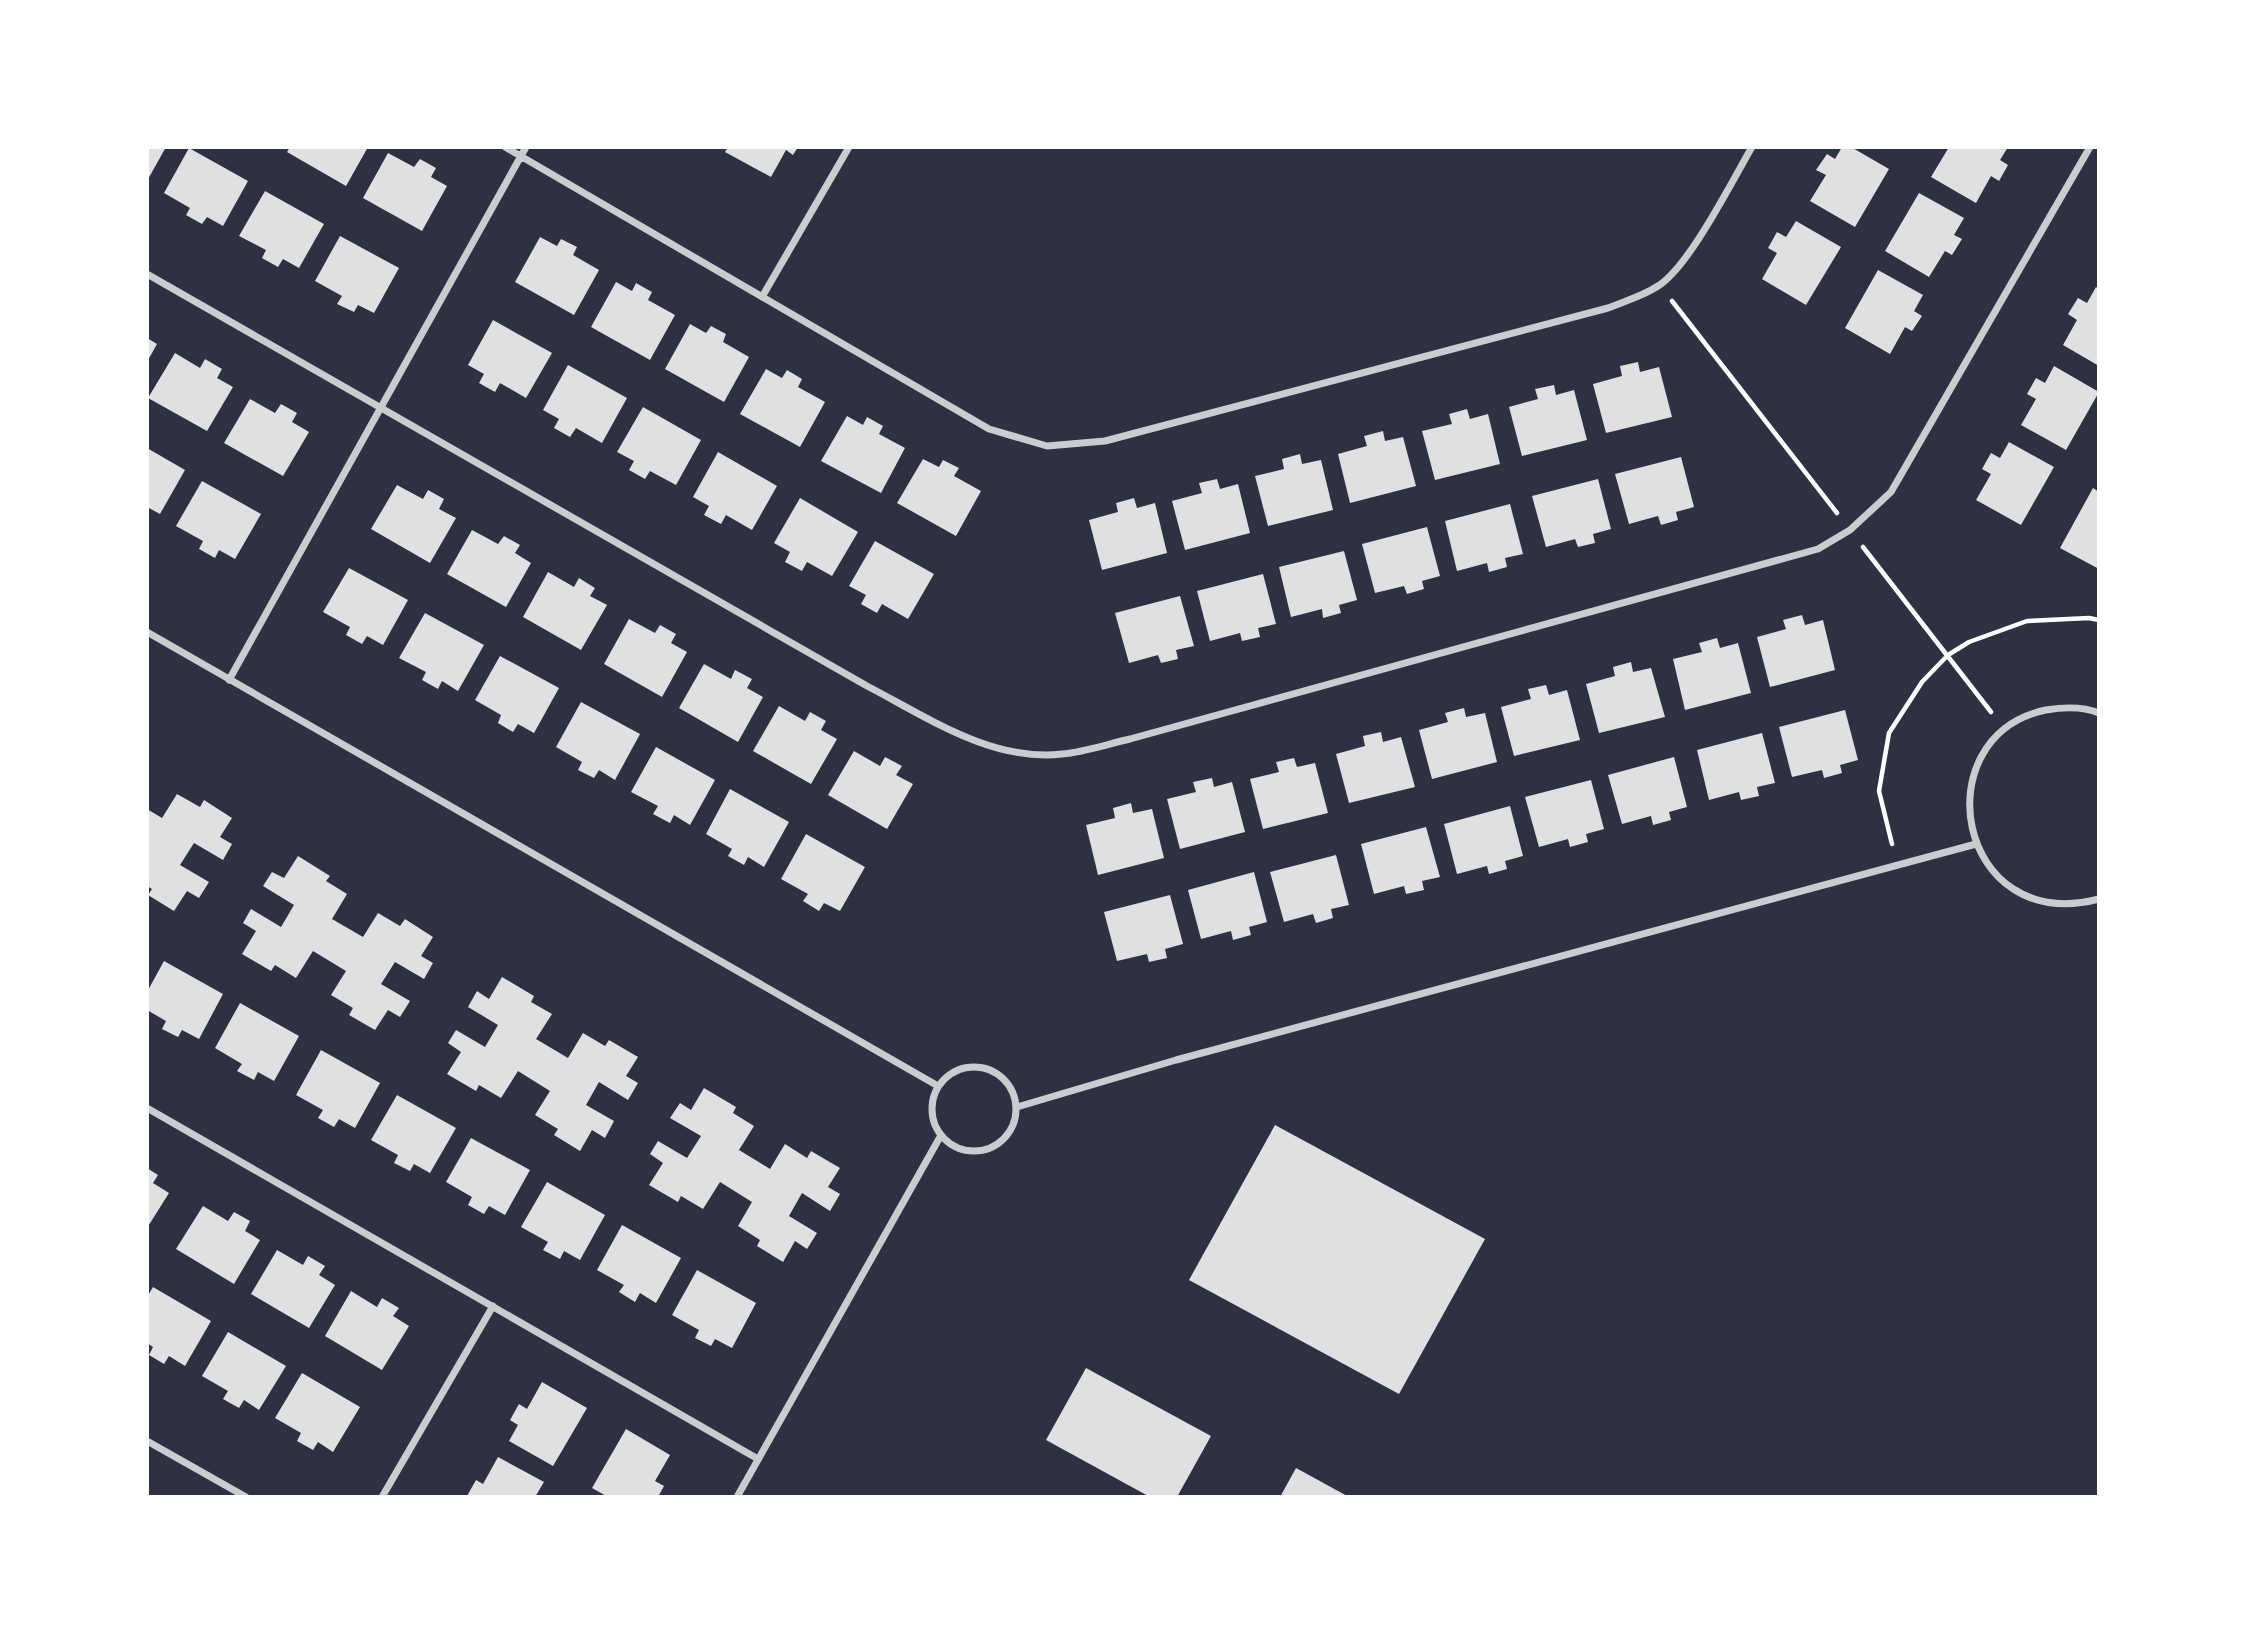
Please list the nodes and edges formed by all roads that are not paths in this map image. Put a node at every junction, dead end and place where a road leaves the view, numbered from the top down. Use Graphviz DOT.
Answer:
graph roads {
  1 [pos="505,147"];
  2 [pos="526,147"];
  3 [pos="849,147"];
  4 [pos="1752,147"];
  5 [pos="2090,147"];
  6 [pos="521,156"];
  7 [pos="147,274"];
  8 [pos="762,297"];
  9 [pos="381,408"];
  10 [pos="147,632"];
  11 [pos="229,680"];
  12 [pos="2099,713"];
  13 [pos="1976,844"];
  14 [pos="2099,899"];
  15 [pos="938,1086"];
  16 [pos="1017,1107"];
  17 [pos="147,1108"];
  18 [pos="940,1137"];
  19 [pos="493,1306"];
  20 [pos="147,1441"];
  21 [pos="758,1459"];
  22 [pos="246,1497"];
  23 [pos="382,1497"];
  24 [pos="737,1497"];
  1 -- 6 [label="street"];
  2 -- 6 [label="street"];
  3 -- 8 [label="street"];
  4 -- 8 [label="street"];
  5 -- 9 [label="street"];
  6 -- 8 [label="street"];
  6 -- 9 [label="street"];
  7 -- 9 [label="street"];
  9 -- 11 [label="street"];
  10 -- 11 [label="street"];
  11 -- 15 [label="street"];
  12 -- 13 [label="street"];
  13 -- 14 [label="street"];
  13 -- 16 [label="street"];
  15 -- 16 [label="street"];
  15 -- 18 [label="street"];
  16 -- 18 [label="street"];
  17 -- 19 [label="street"];
  18 -- 21 [label="street"];
  19 -- 21 [label="street"];
  19 -- 23 [label="street"];
  20 -- 22 [label="street"];
  21 -- 24 [label="street"];
}
